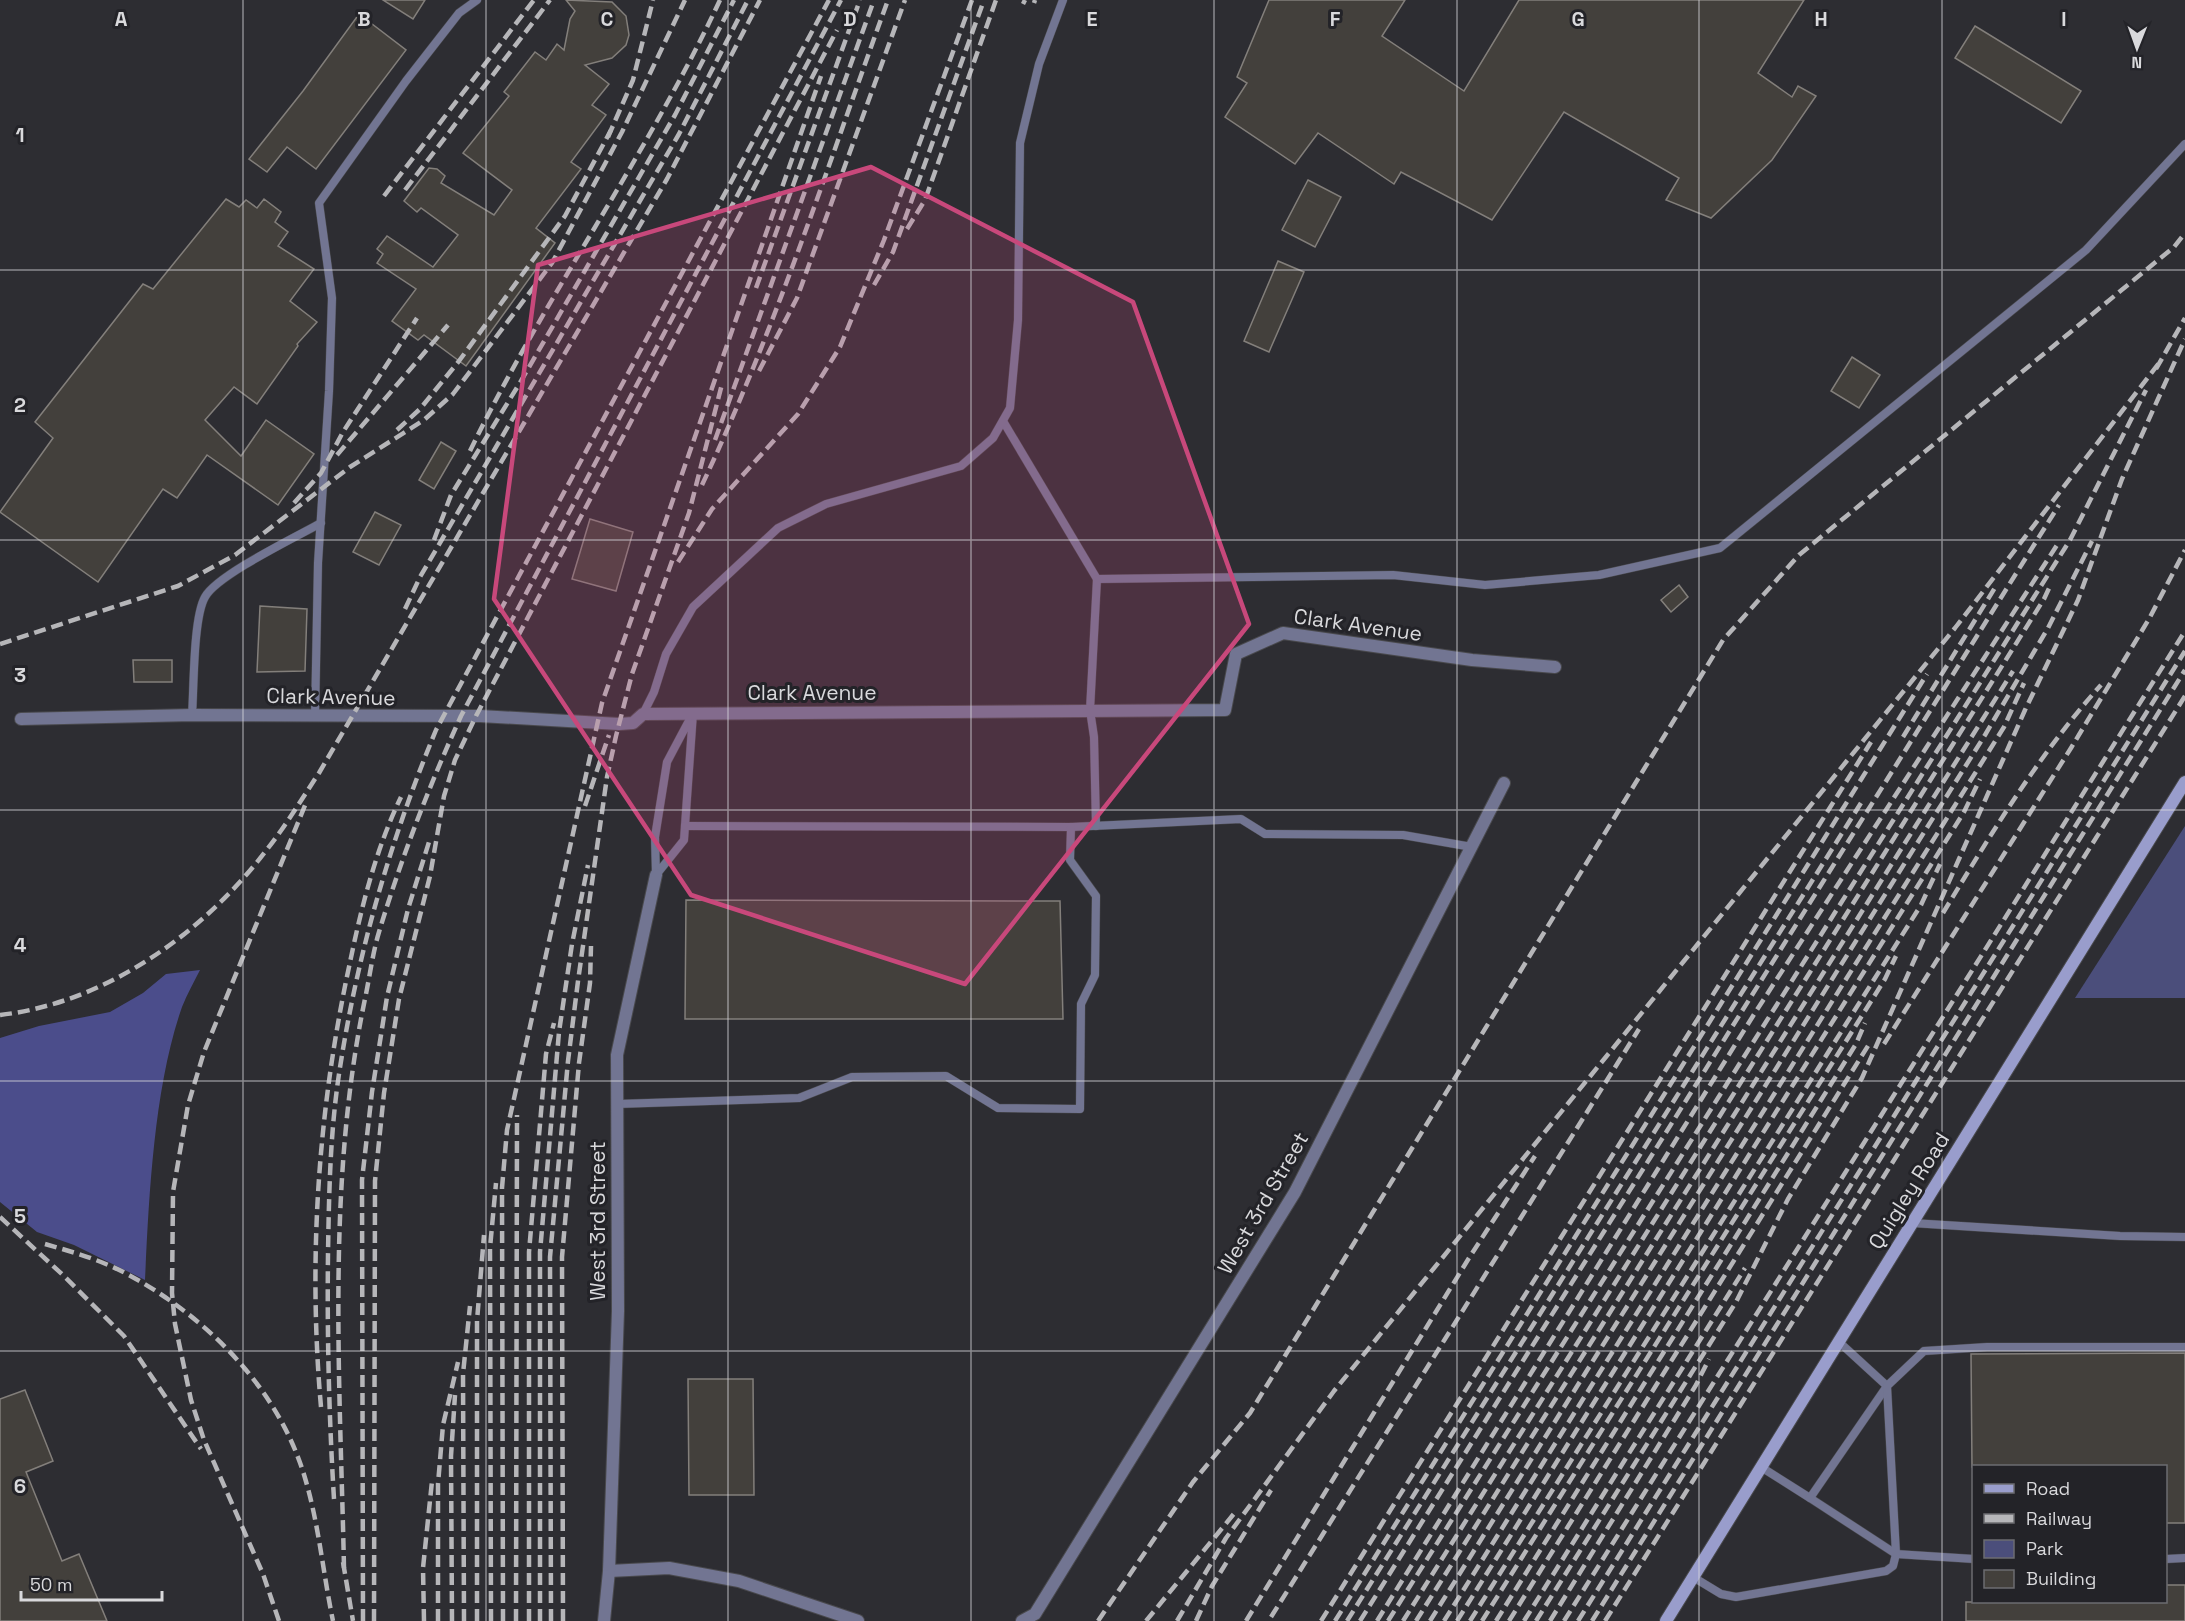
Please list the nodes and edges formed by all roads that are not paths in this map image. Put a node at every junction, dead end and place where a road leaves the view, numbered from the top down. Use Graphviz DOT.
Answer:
graph roads {
  1 [pos="477,0"];
  2 [pos="1063,0"];
  3 [pos="2185,144"];
  4 [pos="1003,421"];
  5 [pos="321,523"];
  6 [pos="1097,579"];
  7 [pos="1555,667"];
  8 [pos="1089,711"];
  9 [pos="693,713"];
  10 [pos="643,714"];
  11 [pos="192,715"];
  12 [pos="315,717"];
  13 [pos="21,720"];
  14 [pos="2185,782"];
  15 [pos="1504,783"];
  16 [pos="685,826"];
  17 [pos="1096,826"];
  18 [pos="1071,827"];
  19 [pos="1472,847"];
  20 [pos="656,875"];
  21 [pos="617,1104"];
  22 [pos="1912,1223"];
  23 [pos="2185,1237"];
  24 [pos="1839,1342"];
  25 [pos="2185,1347"];
  26 [pos="1887,1386"];
  27 [pos="1761,1467"];
  28 [pos="1810,1498"];
  29 [pos="1896,1554"];
  30 [pos="2167,1558"];
  31 [pos="2185,1558"];
  32 [pos="1972,1559"];
  33 [pos="609,1570"];
  34 [pos="1693,1578"];
  35 [pos="1670,1620"];
  36 [pos="604,1621"];
  37 [pos="858,1621"];
  38 [pos="1022,1621"];
  1 -- 5 [label="lane"];
  2 -- 4 [label="lane"];
  3 -- 6 [label="lane"];
  4 -- 6 [label="lane"];
  4 -- 10 [label="lane"];
  5 -- 11 [label="lane"];
  5 -- 12 [label="lane"];
  6 -- 8 [label="lane"];
  7 -- 8 [label="street, Clark Avenue"];
  8 -- 9 [label="street, Clark Avenue"];
  8 -- 17 [label="lane"];
  9 -- 10 [label="street, Clark Avenue"];
  9 -- 16 [label="lane, West 3rd Street"];
  9 -- 20 [label="lane, West 3rd Street"];
  10 -- 12 [label="street, Clark Avenue"];
  11 -- 12 [label="street, Clark Avenue"];
  11 -- 13 [label="street, Clark Avenue"];
  14 -- 22 [label="street, Quigley Road"];
  15 -- 19 [label="street, West 3rd Street"];
  16 -- 18 [label="lane"];
  16 -- 20 [label="lane, West 3rd Street"];
  17 -- 18 [label="lane"];
  17 -- 19 [label="lane"];
  18 -- 21 [label="lane"];
  19 -- 38 [label="street, West 3rd Street"];
  20 -- 21 [label="street, West 3rd Street"];
  21 -- 33 [label="street, West 3rd Street"];
  22 -- 23 [label="lane"];
  22 -- 24 [label="street, Quigley Road"];
  24 -- 26 [label="lane"];
  24 -- 27 [label="street, Quigley Road"];
  25 -- 26 [label="lane"];
  26 -- 28 [label="lane"];
  26 -- 29 [label="lane"];
  27 -- 28 [label="lane"];
  27 -- 34 [label="street, Quigley Road"];
  28 -- 29 [label="lane"];
  29 -- 32 [label="lane"];
  29 -- 34 [label="lane"];
  30 -- 31 [label="lane"];
  33 -- 36 [label="street, West 3rd Street"];
  33 -- 37 [label="street"];
  34 -- 35 [label="street, Quigley Road"];
}
